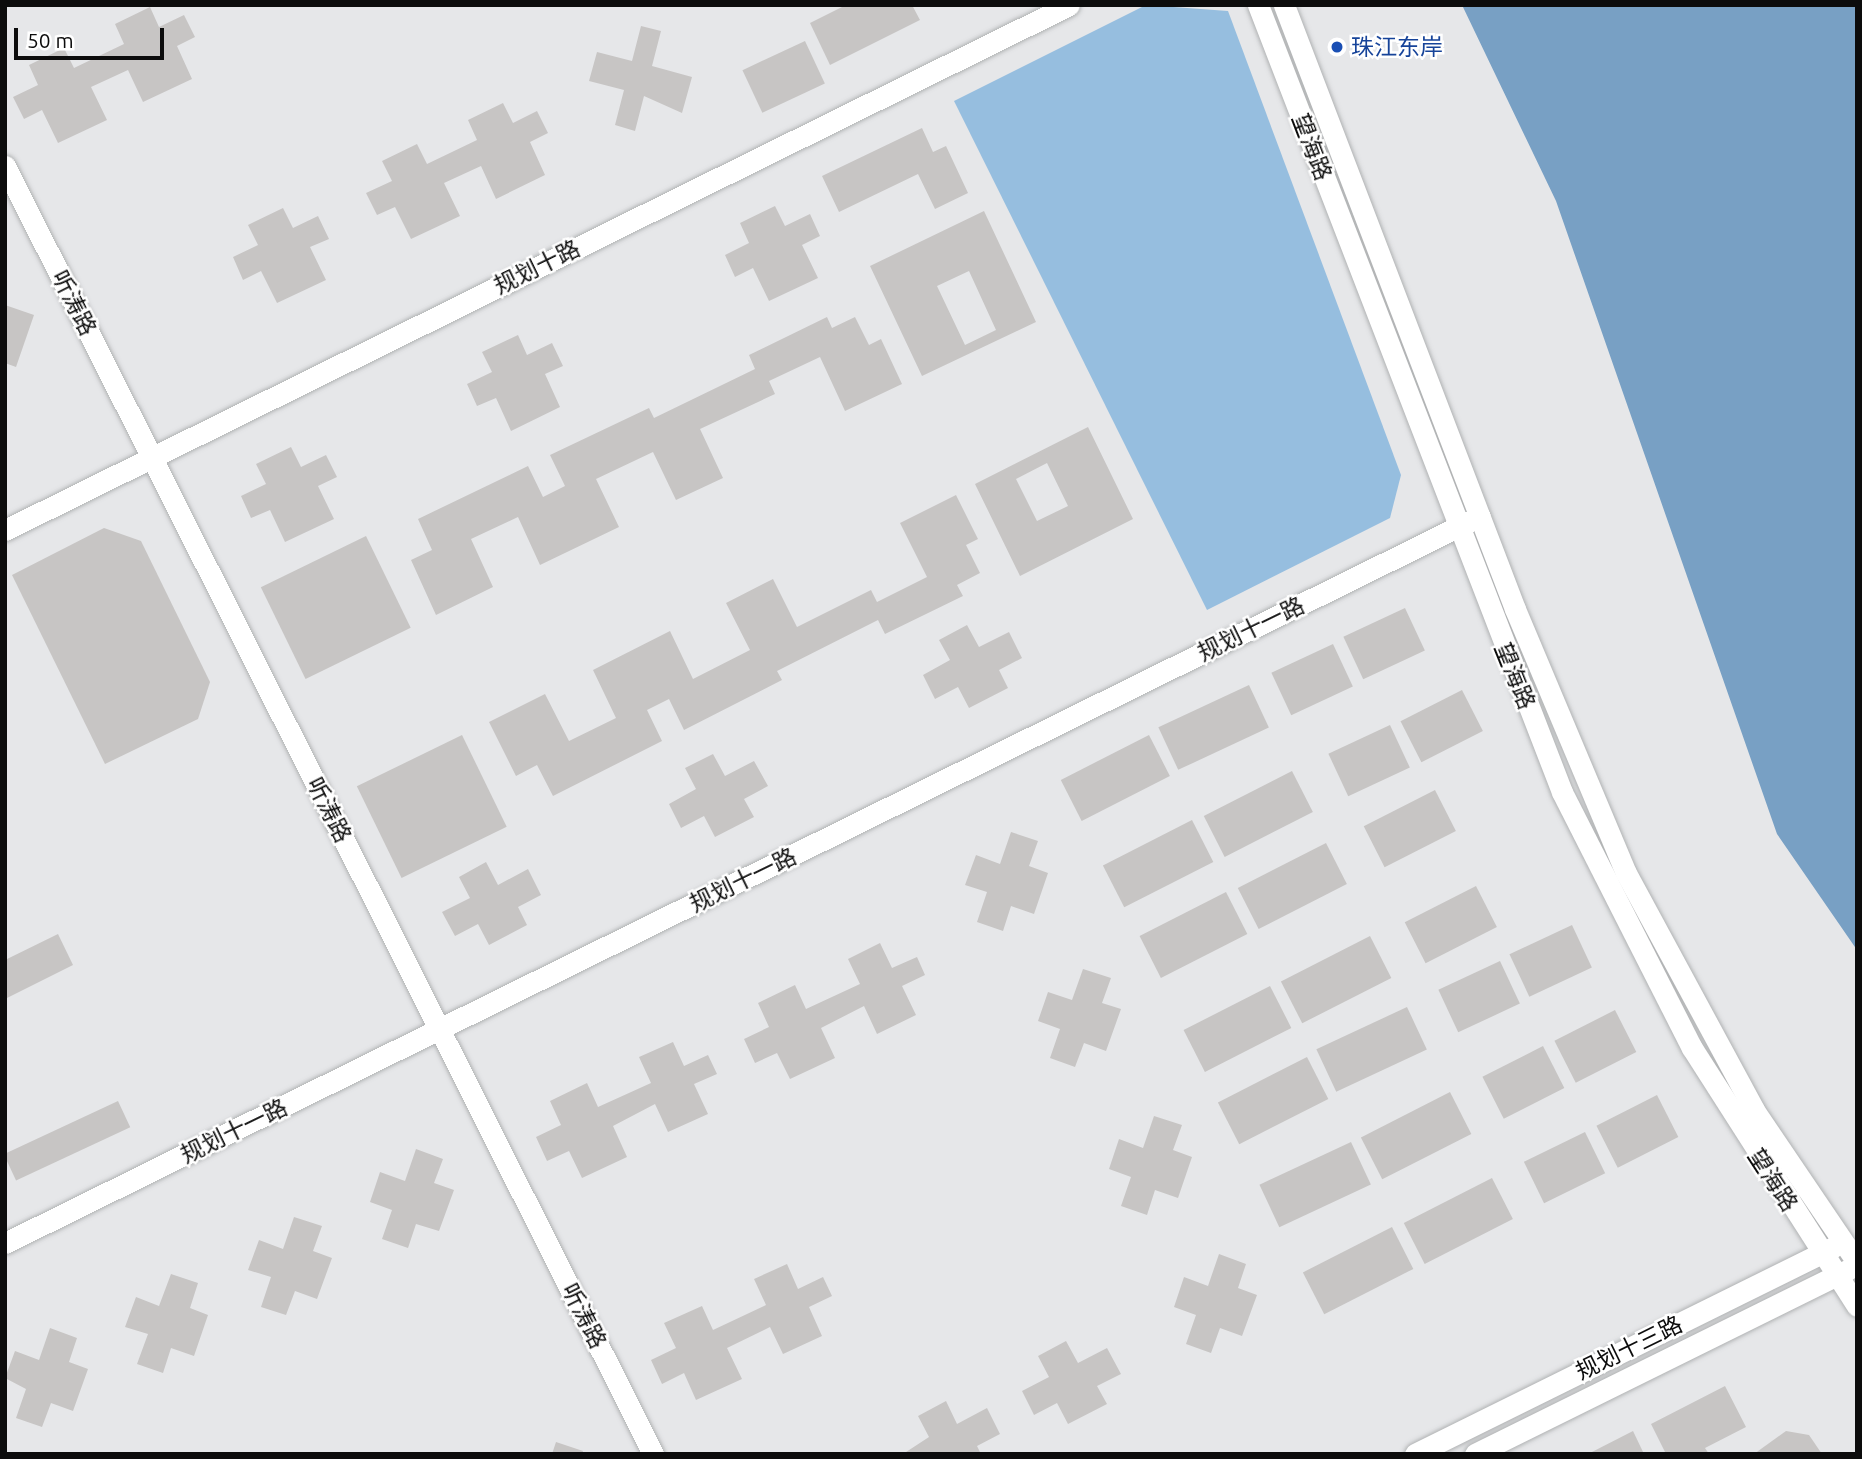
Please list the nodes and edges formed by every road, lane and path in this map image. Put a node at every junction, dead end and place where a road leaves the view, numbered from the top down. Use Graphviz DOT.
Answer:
graph roads {
  1 [pos="1069,5"];
  2 [pos="1258,5"];
  3 [pos="1284,5"];
  4 [pos="5,166"];
  5 [pos="152,457"];
  6 [pos="1480,516"];
  7 [pos="1457,527"];
  8 [pos="5,530"];
  9 [pos="440,1030"];
  10 [pos="1843,1242"];
  11 [pos="5,1243"];
  12 [pos="1821,1253"];
  13 [pos="1857,1264"];
  14 [pos="1836,1276"];
  15 [pos="1857,1306"];
  16 [pos="653,1454"];
  17 [pos="1415,1454"];
  18 [pos="1475,1454"];
  1 -- 5 [label="street, 规划十路"];
  2 -- 7 [label="street, 望海路"];
  3 -- 6 [label="street, 望海路"];
  4 -- 5 [label="street, 听涛路"];
  5 -- 8 [label="street, 规划十路"];
  5 -- 9 [label="street, 听涛路"];
  6 -- 7 [label="street, 规划十一路"];
  6 -- 10 [label="street, 望海路"];
  7 -- 9 [label="street, 规划十一路"];
  7 -- 12 [label="street, 望海路"];
  9 -- 11 [label="street, 规划十一路"];
  9 -- 16 [label="street, 听涛路"];
  10 -- 12 [label="street, 规划十三路"];
  10 -- 13 [label="street, 望海路"];
  12 -- 14 [label="street, 望海路"];
  12 -- 17 [label="street, 规划十三路"];
  13 -- 14 [label="street, 规划十三路"];
  14 -- 15 [label="street, 望海路"];
  14 -- 18 [label="street, 规划十三路"];
}
